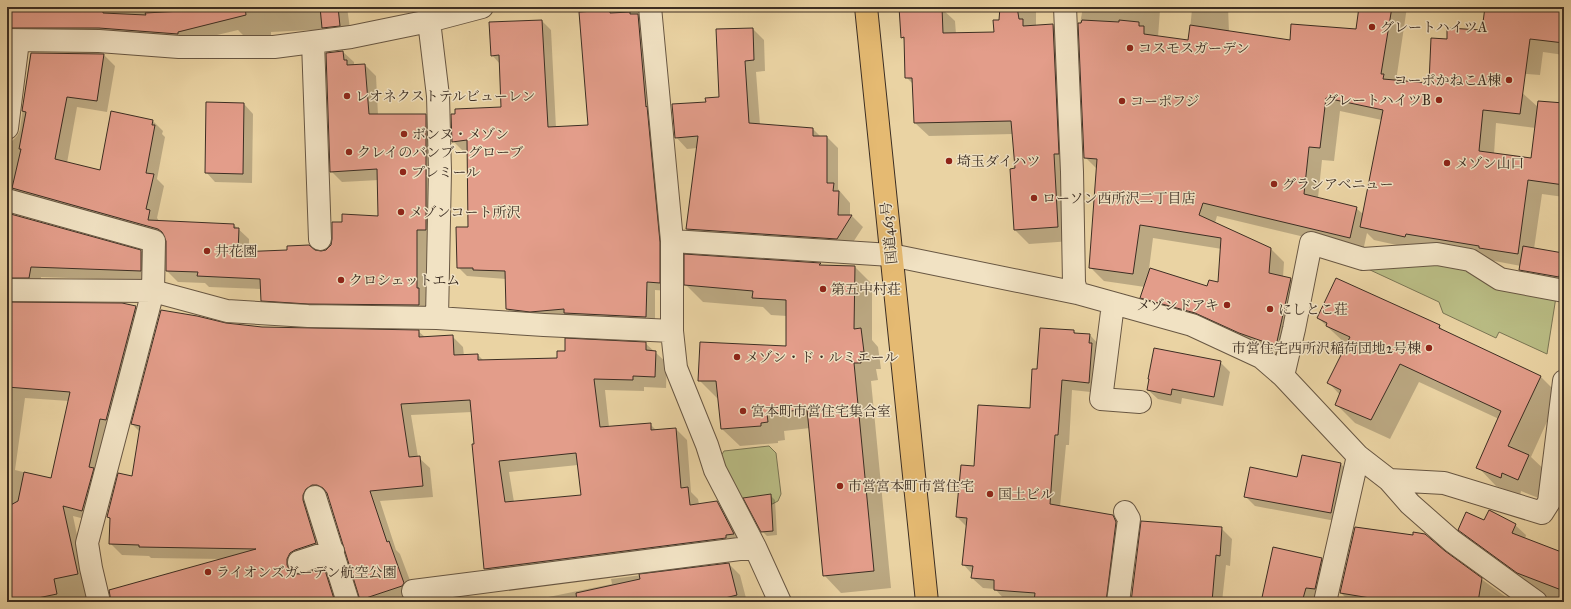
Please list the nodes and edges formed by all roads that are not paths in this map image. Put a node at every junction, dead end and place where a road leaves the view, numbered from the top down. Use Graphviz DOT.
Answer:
graph roads {
  1 [pos="482,7"];
  2 [pos="650,7"];
  3 [pos="866,7"];
  4 [pos="1065,7"];
  5 [pos="429,21"];
  6 [pos="12,41"];
  7 [pos="313,42"];
  8 [pos="7,128"];
  9 [pos="7,200"];
  10 [pos="320,239"];
  11 [pos="672,241"];
  12 [pos="891,255"];
  13 [pos="7,290"];
  14 [pos="153,291"];
  15 [pos="1564,291"];
  16 [pos="1077,294"];
  17 [pos="1113,304"];
  18 [pos="437,318"];
  19 [pos="672,331"];
  20 [pos="1283,376"];
  21 [pos="1564,381"];
  22 [pos="1140,402"];
  23 [pos="1358,456"];
  24 [pos="1389,480"];
  25 [pos="316,497"];
  26 [pos="1125,512"];
  27 [pos="755,547"];
  28 [pos="333,551"];
  29 [pos="299,562"];
  30 [pos="413,591"];
  31 [pos="99,602"];
  32 [pos="348,602"];
  33 [pos="780,602"];
  34 [pos="927,602"];
  35 [pos="1118,602"];
  36 [pos="1325,602"];
  37 [pos="1536,602"];
  1 -- 5 [label="street"];
  2 -- 11 [label="street"];
  3 -- 12 [label="highway, 国道463号"];
  4 -- 16 [label="street"];
  5 -- 7 [label="street"];
  5 -- 18 [label="street"];
  6 -- 7 [label="street"];
  6 -- 8 [label="street"];
  7 -- 10 [label="street"];
  9 -- 14 [label="street"];
  11 -- 12 [label="street"];
  11 -- 19 [label="street"];
  12 -- 16 [label="street"];
  12 -- 34 [label="highway, 国道463号"];
  13 -- 14 [label="street"];
  14 -- 18 [label="street"];
  14 -- 31 [label="street"];
  15 -- 20 [label="street"];
  16 -- 17 [label="street"];
  17 -- 20 [label="street"];
  17 -- 22 [label="street"];
  18 -- 19 [label="street"];
  19 -- 27 [label="street"];
  20 -- 23 [label="street"];
  21 -- 24 [label="street"];
  23 -- 24 [label="street"];
  23 -- 36 [label="street"];
  24 -- 37 [label="street"];
  25 -- 28 [label="street"];
  26 -- 35 [label="street"];
  27 -- 30 [label="street"];
  27 -- 33 [label="street"];
  28 -- 29 [label="street"];
  28 -- 32 [label="street"];
}
